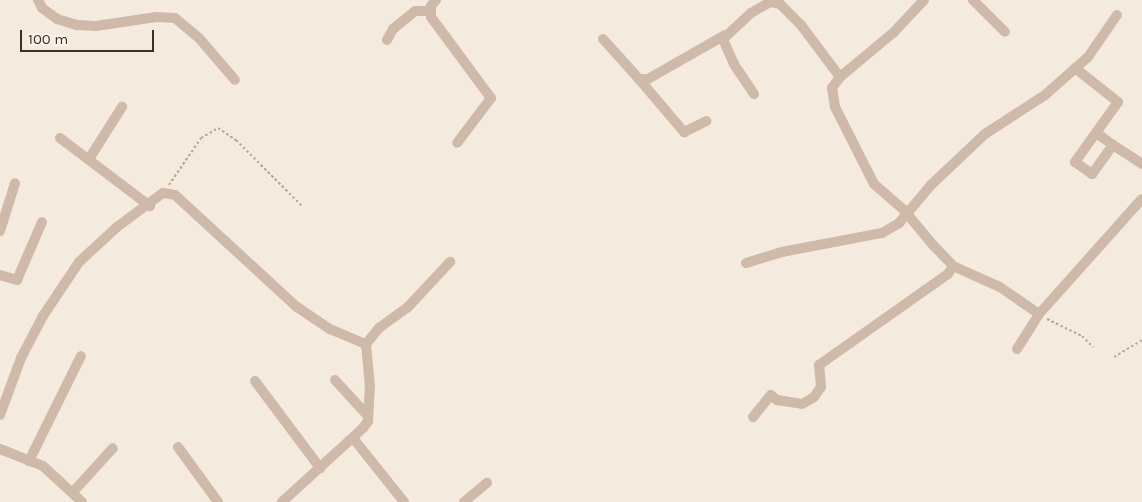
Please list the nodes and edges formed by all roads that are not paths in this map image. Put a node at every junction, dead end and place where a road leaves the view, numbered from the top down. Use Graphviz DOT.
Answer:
graph roads {
  1 [pos="38,0"];
  2 [pos="436,0"];
  3 [pos="924,0"];
  4 [pos="974,0"];
  5 [pos="430,11"];
  6 [pos="1117,15"];
  7 [pos="1005,32"];
  8 [pos="725,35"];
  9 [pos="602,39"];
  10 [pos="386,40"];
  11 [pos="1075,68"];
  12 [pos="840,77"];
  13 [pos="639,79"];
  14 [pos="235,80"];
  15 [pos="754,94"];
  16 [pos="122,107"];
  17 [pos="707,121"];
  18 [pos="1098,134"];
  19 [pos="60,138"];
  20 [pos="457,144"];
  21 [pos="1113,145"];
  22 [pos="88,159"];
  23 [pos="1142,164"];
  24 [pos="15,183"];
  25 [pos="1142,199"];
  26 [pos="150,206"];
  27 [pos="906,216"];
  28 [pos="42,222"];
  29 [pos="0,231"];
  30 [pos="450,262"];
  31 [pos="746,264"];
  32 [pos="953,266"];
  33 [pos="0,275"];
  34 [pos="1039,314"];
  35 [pos="366,344"];
  36 [pos="1017,349"];
  37 [pos="81,356"];
  38 [pos="335,380"];
  39 [pos="256,381"];
  40 [pos="0,415"];
  41 [pos="367,415"];
  42 [pos="753,417"];
  43 [pos="353,438"];
  44 [pos="178,447"];
  45 [pos="113,448"];
  46 [pos="0,449"];
  47 [pos="29,461"];
  48 [pos="320,468"];
  49 [pos="487,483"];
  50 [pos="73,492"];
  51 [pos="82,502"];
  52 [pos="218,502"];
  53 [pos="282,502"];
  54 [pos="404,502"];
  55 [pos="464,502"];
  1 -- 14 [label="street"];
  2 -- 5 [label="street"];
  3 -- 12 [label="street"];
  4 -- 7 [label="street"];
  5 -- 10 [label="street"];
  5 -- 20 [label="street"];
  6 -- 11 [label="street"];
  8 -- 12 [label="street"];
  8 -- 13 [label="street"];
  8 -- 15 [label="street"];
  9 -- 13 [label="street"];
  11 -- 18 [label="street"];
  11 -- 27 [label="street"];
  12 -- 27 [label="street"];
  13 -- 17 [label="street"];
  16 -- 22 [label="street"];
  18 -- 21 [label="street"];
  18 -- 21 [label="street"];
  19 -- 22 [label="street"];
  21 -- 23 [label="street"];
  22 -- 26 [label="street"];
  24 -- 29 [label="street"];
  25 -- 34 [label="street"];
  26 -- 35 [label="street"];
  26 -- 40 [label="street"];
  27 -- 31 [label="street"];
  27 -- 32 [label="street"];
  28 -- 33 [label="street"];
  30 -- 35 [label="street"];
  32 -- 34 [label="street"];
  32 -- 42 [label="street"];
  34 -- 36 [label="street"];
  35 -- 41 [label="street"];
  37 -- 47 [label="street"];
  38 -- 41 [label="street"];
  39 -- 48 [label="street"];
  41 -- 43 [label="street"];
  43 -- 48 [label="street"];
  43 -- 54 [label="street"];
  44 -- 52 [label="street"];
  45 -- 50 [label="street"];
  46 -- 47 [label="street"];
  47 -- 50 [label="street"];
  48 -- 53 [label="street"];
  49 -- 55 [label="street"];
  50 -- 51 [label="street"];
}
